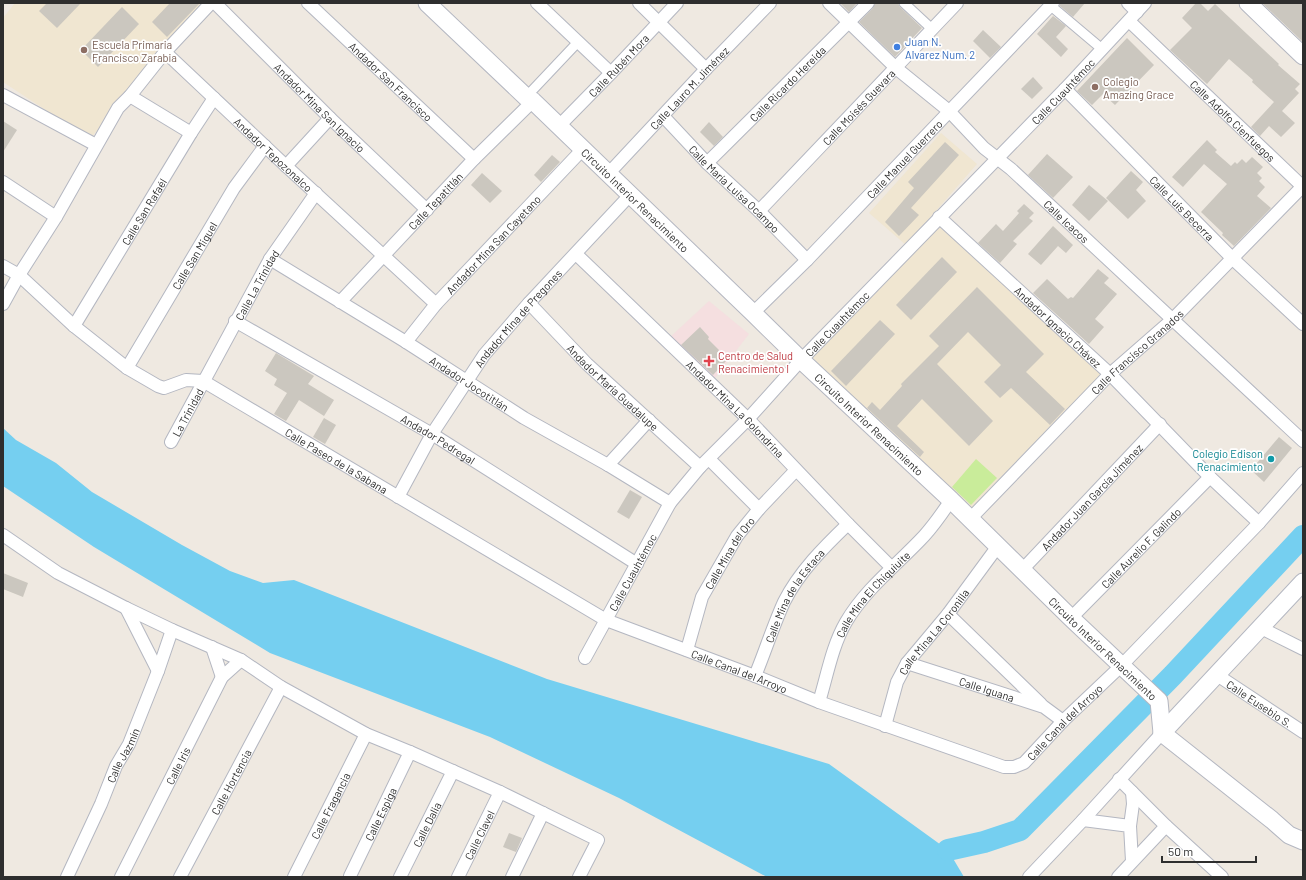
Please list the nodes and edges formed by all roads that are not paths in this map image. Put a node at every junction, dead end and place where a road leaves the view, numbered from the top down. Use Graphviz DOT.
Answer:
graph roads {
  1 [pos="211,3"];
  2 [pos="214,3"];
  3 [pos="308,3"];
  4 [pos="427,3"];
  5 [pos="536,3"];
  6 [pos="639,3"];
  7 [pos="677,3"];
  8 [pos="829,3"];
  9 [pos="868,3"];
  10 [pos="904,3"];
  11 [pos="957,3"];
  12 [pos="1128,3"];
  13 [pos="1248,3"];
  14 [pos="766,4"];
  15 [pos="1052,4"];
  16 [pos="1141,7"];
  17 [pos="1129,21"];
  18 [pos="659,22"];
  19 [pos="849,22"];
  20 [pos="932,30"];
  21 [pos="578,42"];
  22 [pos="1102,49"];
  23 [pos="165,52"];
  24 [pos="1303,56"];
  25 [pos="896,68"];
  26 [pos="706,69"];
  27 [pos="611,73"];
  28 [pos="1065,89"];
  29 [pos="3,95"];
  30 [pos="130,96"];
  31 [pos="214,98"];
  32 [pos="530,99"];
  33 [pos="949,111"];
  34 [pos="663,116"];
  35 [pos="330,118"];
  36 [pos="559,126"];
  37 [pos="191,133"];
  38 [pos="96,145"];
  39 [pos="265,146"];
  40 [pos="583,149"];
  41 [pos="997,158"];
  42 [pos="474,159"];
  43 [pos="707,163"];
  44 [pos="286,166"];
  45 [pos="609,173"];
  46 [pos="3,182"];
  47 [pos="1303,186"];
  48 [pos="316,193"];
  49 [pos="631,194"];
  50 [pos="428,210"];
  51 [pos="759,212"];
  52 [pos="56,217"];
  53 [pos="939,217"];
  54 [pos="576,254"];
  55 [pos="383,255"];
  56 [pos="270,259"];
  57 [pos="1233,259"];
  58 [pos="806,260"];
  59 [pos="3,266"];
  60 [pos="18,275"];
  61 [pos="340,302"];
  62 [pos="530,303"];
  63 [pos="3,304"];
  64 [pos="436,304"];
  65 [pos="753,313"];
  66 [pos="1173,319"];
  67 [pos="235,321"];
  68 [pos="1303,324"];
  69 [pos="74,326"];
  70 [pos="406,342"];
  71 [pos="801,360"];
  72 [pos="126,368"];
  73 [pos="1110,374"];
  74 [pos="204,381"];
  75 [pos="467,381"];
  76 [pos="748,419"];
  77 [pos="649,420"];
  78 [pos="1160,424"];
  79 [pos="432,434"];
  80 [pos="1303,441"];
  81 [pos="171,442"];
  82 [pos="705,463"];
  83 [pos="608,465"];
  84 [pos="796,470"];
  85 [pos="1303,473"];
  86 [pos="1210,477"];
  87 [pos="398,497"];
  88 [pos="951,500"];
  89 [pos="670,503"];
  90 [pos="759,509"];
  91 [pos="971,518"];
  92 [pos="1259,523"];
  93 [pos="848,524"];
  94 [pos="3,535"];
  95 [pos="998,546"];
  96 [pos="637,564"];
  97 [pos="892,567"];
  98 [pos="1022,570"];
  99 [pos="1303,582"];
  100 [pos="126,608"];
  101 [pos="948,614"];
  102 [pos="1071,618"];
  103 [pos="606,620"];
  104 [pos="1261,628"];
  105 [pos="172,630"];
  106 [pos="212,647"];
  107 [pos="1303,649"];
  108 [pos="687,650"];
  109 [pos="585,658"];
  110 [pos="242,660"];
  111 [pos="907,663"];
  112 [pos="1121,666"];
  113 [pos="158,670"];
  114 [pos="1217,675"];
  115 [pos="755,676"];
  116 [pos="222,677"];
  117 [pos="281,687"];
  118 [pos="819,702"];
  119 [pos="1044,707"];
  120 [pos="1063,721"];
  121 [pos="885,726"];
  122 [pos="1303,732"];
  123 [pos="1162,733"];
  124 [pos="366,734"];
  125 [pos="410,752"];
  126 [pos="453,772"];
  127 [pos="1119,780"];
  128 [pos="500,792"];
  129 [pos="1132,792"];
  130 [pos="543,813"];
  131 [pos="1083,820"];
  132 [pos="1130,826"];
  133 [pos="1166,826"];
  134 [pos="1303,841"];
  135 [pos="1132,861"];
  136 [pos="1216,875"];
  137 [pos="350,876"];
  138 [pos="67,877"];
  139 [pos="121,877"];
  140 [pos="180,877"];
  141 [pos="294,877"];
  142 [pos="400,877"];
  143 [pos="458,877"];
  144 [pos="512,877"];
  145 [pos="579,877"];
  146 [pos="1029,877"];
  147 [pos="1118,877"];
  1 -- 23 [label="street"];
  2 -- 35 [label="street, Andador Mina San Ignacio"];
  3 -- 42 [label="street, Andador San Francisco"];
  4 -- 32 [label="main road, Circuito Interior Renacimiento"];
  5 -- 21 [label="street"];
  6 -- 18 [label="street"];
  7 -- 18 [label="street, Calle Rubén Mora"];
  8 -- 19 [label="street, Calle Icacos"];
  9 -- 19 [label="street, Calle Ricardo Hereida"];
  10 -- 20 [label="street"];
  11 -- 20 [label="street, Calle Moisés Guevara"];
  12 -- 16 [label="street"];
  13 -- 24 [label="main road"];
  14 -- 26 [label="street, Calle Lauro M. Jiménez"];
  15 -- 22 [label="street"];
  15 -- 33 [label="street, Calle Manuel Guerrero"];
  16 -- 17 [label="street, Calle Cuauhtémoc"];
  17 -- 22 [label="street, Calle Cuauhtémoc"];
  17 -- 47 [label="street, Calle Adolfo Cienfuegos"];
  18 -- 26 [label="street"];
  18 -- 27 [label="street, Calle Rubén Mora"];
  19 -- 25 [label="street, Calle Icacos"];
  19 -- 43 [label="street, Calle Ricardo Hereida"];
  20 -- 25 [label="street, Calle Moisés Guevara"];
  21 -- 27 [label="street"];
  21 -- 32 [label="street, Calle Tepatitlán"];
  22 -- 28 [label="street, Calle Cuauhtémoc"];
  23 -- 30 [label="street"];
  23 -- 31 [label="street, Andador Tepozonalco"];
  25 -- 33 [label="street, Calle Icacos"];
  25 -- 51 [label="street, Calle Moisés Guevara"];
  26 -- 34 [label="street, Calle Lauro M. Jiménez"];
  27 -- 36 [label="street, Calle Rubén Mora"];
  28 -- 41 [label="street, Calle Cuauhtémoc"];
  28 -- 57 [label="street, Calle Luis Becerra"];
  29 -- 38 [label="street"];
  30 -- 37 [label="street"];
  30 -- 38 [label="street"];
  31 -- 37 [label="street, Calle San Rafaél"];
  31 -- 39 [label="street, Andador Tepozonalco"];
  32 -- 36 [label="main road, Circuito Interior Renacimiento"];
  32 -- 42 [label="street, Calle Tepatitlán"];
  33 -- 41 [label="street, Calle Icacos"];
  33 -- 58 [label="street, Calle Manuel Guerrero"];
  34 -- 43 [label="street, Calle María Luisa Ocampo"];
  34 -- 45 [label="street, Calle Lauro M. Jiménez"];
  35 -- 44 [label="street"];
  35 -- 50 [label="street, Andador Mina San Ignacio"];
  36 -- 40 [label="main road, Circuito Interior Renacimiento"];
  37 -- 69 [label="street, Calle San Rafaél"];
  38 -- 52 [label="street"];
  39 -- 44 [label="street, Andador Tepozonalco"];
  39 -- 72 [label="street, Calle San Miguel"];
  40 -- 45 [label="main road, Circuito Interior Renacimiento"];
  40 -- 64 [label="street, Andador Mina San Cayetano"];
  41 -- 53 [label="street, Calle Cuauhtémoc"];
  41 -- 66 [label="street, Calle Icacos"];
  42 -- 50 [label="street, Calle Tepatitlán"];
  43 -- 51 [label="street, Calle María Luisa Ocampo"];
  44 -- 48 [label="street, Andador Tepozonalco"];
  45 -- 49 [label="main road, Circuito Interior Renacimiento"];
  46 -- 52 [label="street"];
  47 -- 57 [label="street, Calle Francisco Granados"];
  48 -- 55 [label="street, Andador Tepozonalco"];
  48 -- 56 [label="street, Calle La Trinidad"];
  49 -- 54 [label="street, Andador Mina de Pregones"];
  49 -- 65 [label="main road, Circuito Interior Renacimiento"];
  50 -- 55 [label="street, Calle Tepatitlán"];
  51 -- 58 [label="street, Calle María Luisa Ocampo"];
  52 -- 60 [label="street"];
  53 -- 71 [label="street, Calle Cuauhtémoc"];
  53 -- 73 [label="street, Andador Ignacio Chávez"];
  54 -- 62 [label="street, Andador Mina de Pregones"];
  54 -- 76 [label="street, Andador Mina La Golondrina"];
  55 -- 61 [label="street, Calle Tepatitlán"];
  55 -- 64 [label="street, Andador Tepozonalco"];
  56 -- 61 [label="street, Andador Jocotitlán"];
  56 -- 67 [label="street, Calle La Trinidad"];
  57 -- 66 [label="street, Calle Francisco Granados"];
  57 -- 68 [label="street, Calle Luis Becerra"];
  58 -- 65 [label="street, Calle Manuel Guerrero"];
  59 -- 60 [label="street, Calle Paseo de la Sabana"];
  60 -- 63 [label="street"];
  60 -- 69 [label="street, Calle Paseo de la Sabana"];
  61 -- 70 [label="street, Andador Jocotitlán"];
  62 -- 75 [label="street, Andador Mina de Pregones"];
  62 -- 77 [label="street, Andador María Guadalupe"];
  64 -- 70 [label="street, Andador Mina San Cayetano"];
  65 -- 71 [label="main road, Circuito Interior Renacimiento"];
  66 -- 73 [label="street, Calle Francisco Granados"];
  66 -- 80 [label="street, Calle Icacos"];
  67 -- 74 [label="street, Calle La Trinidad"];
  67 -- 79 [label="street, Andador Pedregal"];
  69 -- 72 [label="street, Calle Paseo de la Sabana"];
  70 -- 75 [label="street, Andador Jocotitlán"];
  71 -- 76 [label="street, Calle Cuauhtémoc"];
  71 -- 88 [label="main road, Circuito Interior Renacimiento"];
  72 -- 74 [label="street, Calle Paseo de la Sabana"];
  73 -- 78 [label="street, Andador Ignacio Chávez"];
  73 -- 91 [label="street, Calle Francisco Granados"];
  74 -- 81 [label="street, La Trinidad"];
  74 -- 87 [label="street, Calle Paseo de la Sabana"];
  75 -- 79 [label="street, Andador Mina de Pregones"];
  75 -- 83 [label="street, Andador Jocotitlán"];
  76 -- 82 [label="street, Calle Cuauhtémoc"];
  76 -- 84 [label="street, Andador Mina La Golondrina"];
  77 -- 82 [label="street, Andador María Guadalupe"];
  77 -- 83 [label="street"];
  78 -- 86 [label="street, Andador Ignacio Chávez"];
  78 -- 98 [label="street, Andador Juan García Jiménez"];
  79 -- 87 [label="street, Andador Mina de Pregones"];
  79 -- 96 [label="street, Andador Pedregal"];
  82 -- 89 [label="street, Calle Cuauhtémoc"];
  82 -- 90 [label="street, Andador María Guadalupe"];
  83 -- 89 [label="street, Andador Jocotitlán"];
  84 -- 90 [label="street, Calle Mina del Oro"];
  84 -- 93 [label="street, Andador Mina La Golondrina"];
  85 -- 92 [label="street, Calle Canal del Arroyo"];
  86 -- 92 [label="street, Andador Ignacio Chávez"];
  86 -- 102 [label="street, Calle Aurelio F. Galindo"];
  87 -- 103 [label="street, Calle Paseo de la Sabana"];
  88 -- 91 [label="main road, Circuito Interior Renacimiento"];
  88 -- 97 [label="street, Calle Mina El Chiquiuite"];
  89 -- 96 [label="street, Calle Cuauhtémoc"];
  90 -- 108 [label="street, Calle Mina del Oro"];
  91 -- 95 [label="main road, Circuito Interior Renacimiento"];
  92 -- 112 [label="street, Calle Canal del Arroyo"];
  93 -- 97 [label="street, Andador Mina La Golondrina"];
  93 -- 115 [label="street, Calle Mina de la Estaca"];
  94 -- 100 [label="street"];
  95 -- 98 [label="main road, Circuito Interior Renacimiento"];
  95 -- 101 [label="street, Calle Mina La Coronilla"];
  96 -- 103 [label="street, Calle Cuauhtémoc"];
  97 -- 118 [label="street, Calle Mina El Chiquiuite"];
  98 -- 102 [label="main road, Circuito Interior Renacimiento"];
  99 -- 104 [label="main road"];
  100 -- 105 [label="street"];
  100 -- 113 [label="street"];
  101 -- 111 [label="street, Calle Mina La Coronilla"];
  101 -- 119 [label="street"];
  102 -- 112 [label="main road, Circuito Interior Renacimiento"];
  103 -- 108 [label="street, Calle Paseo de la Sabana"];
  103 -- 109 [label="street, Calle Cuauhtémoc"];
  104 -- 107 [label="street"];
  104 -- 114 [label="main road"];
  105 -- 106 [label="street"];
  105 -- 113 [label="street, Calle Jazmín"];
  106 -- 110 [label="street"];
  106 -- 116 [label="street"];
  108 -- 115 [label="street, Calle Canal del Arroyo"];
  110 -- 116 [label="street, Calle Iris"];
  110 -- 117 [label="street"];
  111 -- 119 [label="street, Calle Iguana"];
  111 -- 121 [label="street, Calle Mina La Coronilla"];
  112 -- 120 [label="street, Calle Canal del Arroyo"];
  112 -- 123 [label="main road, Circuito Interior Renacimiento"];
  113 -- 138 [label="street, Calle Jazmín"];
  114 -- 122 [label="street, Calle Eusebio S."];
  114 -- 123 [label="main road"];
  115 -- 118 [label="street, Calle Canal del Arroyo"];
  116 -- 139 [label="street, Calle Iris"];
  117 -- 124 [label="street"];
  117 -- 140 [label="street, Calle Hortencia"];
  118 -- 121 [label="street, Calle Canal del Arroyo"];
  119 -- 120 [label="street, Calle Iguana"];
  120 -- 121 [label="street, Calle Canal del Arroyo"];
  123 -- 127 [label="street"];
  123 -- 134 [label="main road"];
  124 -- 125 [label="street"];
  124 -- 141 [label="street, Calle Fragancia"];
  125 -- 126 [label="street"];
  125 -- 137 [label="street, Calle Espiga"];
  126 -- 128 [label="street"];
  126 -- 142 [label="street, Calle Dalia"];
  127 -- 129 [label="street"];
  127 -- 131 [label="street"];
  128 -- 130 [label="street"];
  128 -- 143 [label="street, Calle Clavel"];
  129 -- 132 [label="street"];
  129 -- 133 [label="street"];
  130 -- 144 [label="street"];
  130 -- 145 [label="street"];
  131 -- 132 [label="street"];
  131 -- 146 [label="street"];
  132 -- 135 [label="street"];
  133 -- 135 [label="street"];
  133 -- 136 [label="street"];
  135 -- 147 [label="street"];
}
